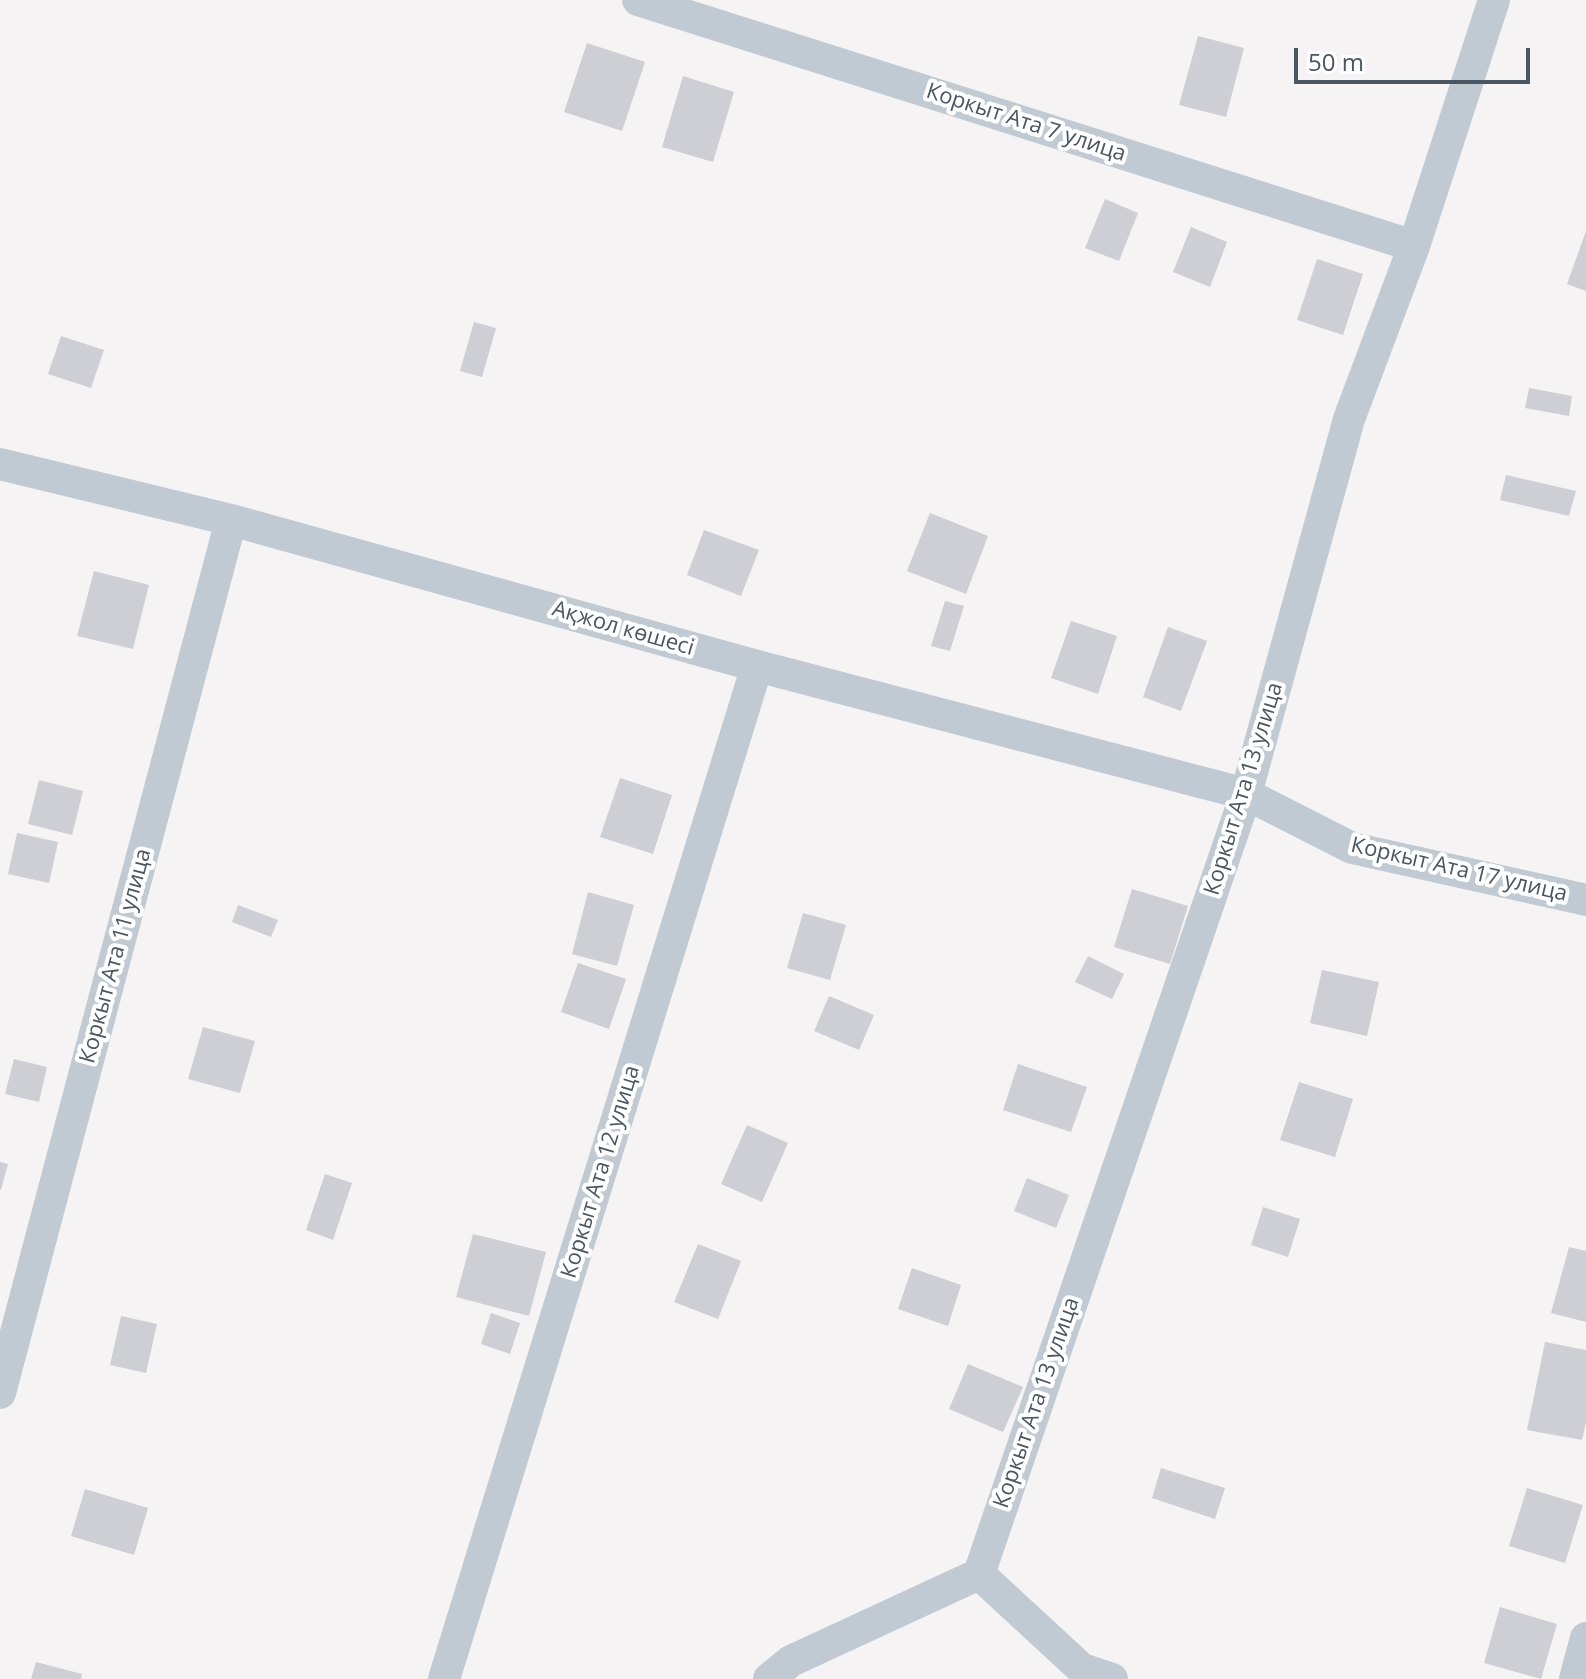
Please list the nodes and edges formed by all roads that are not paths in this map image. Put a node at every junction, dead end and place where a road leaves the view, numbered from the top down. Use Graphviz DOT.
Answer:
graph roads {
  1 [pos="638,0"];
  2 [pos="1494,0"];
  3 [pos="1414,246"];
  4 [pos="0,464"];
  5 [pos="231,520"];
  6 [pos="757,666"];
  7 [pos="1246,794"];
  8 [pos="1586,900"];
  9 [pos="0,1393"];
  10 [pos="979,1574"];
  11 [pos="1586,1638"];
  12 [pos="444,1679"];
  13 [pos="769,1679"];
  14 [pos="1112,1679"];
  15 [pos="1575,1679"];
  1 -- 3 [label="street, Коркыт Ата 7 улица"];
  2 -- 3 [label="street, Коркыт Ата 13 улица"];
  3 -- 7 [label="street, Коркыт Ата 13 улица"];
  4 -- 5 [label="street, Ақжол көшесі"];
  5 -- 6 [label="street, Ақжол көшесі"];
  5 -- 9 [label="street, Коркыт Ата 11 улица"];
  6 -- 7 [label="street, Ақжол көшесі"];
  6 -- 12 [label="street, Коркыт Ата 12 улица"];
  7 -- 8 [label="street, Коркыт Ата 17 улица"];
  7 -- 10 [label="street, Коркыт Ата 13 улица"];
  10 -- 13 [label="street"];
  10 -- 14 [label="street"];
  11 -- 15 [label="street"];
}
